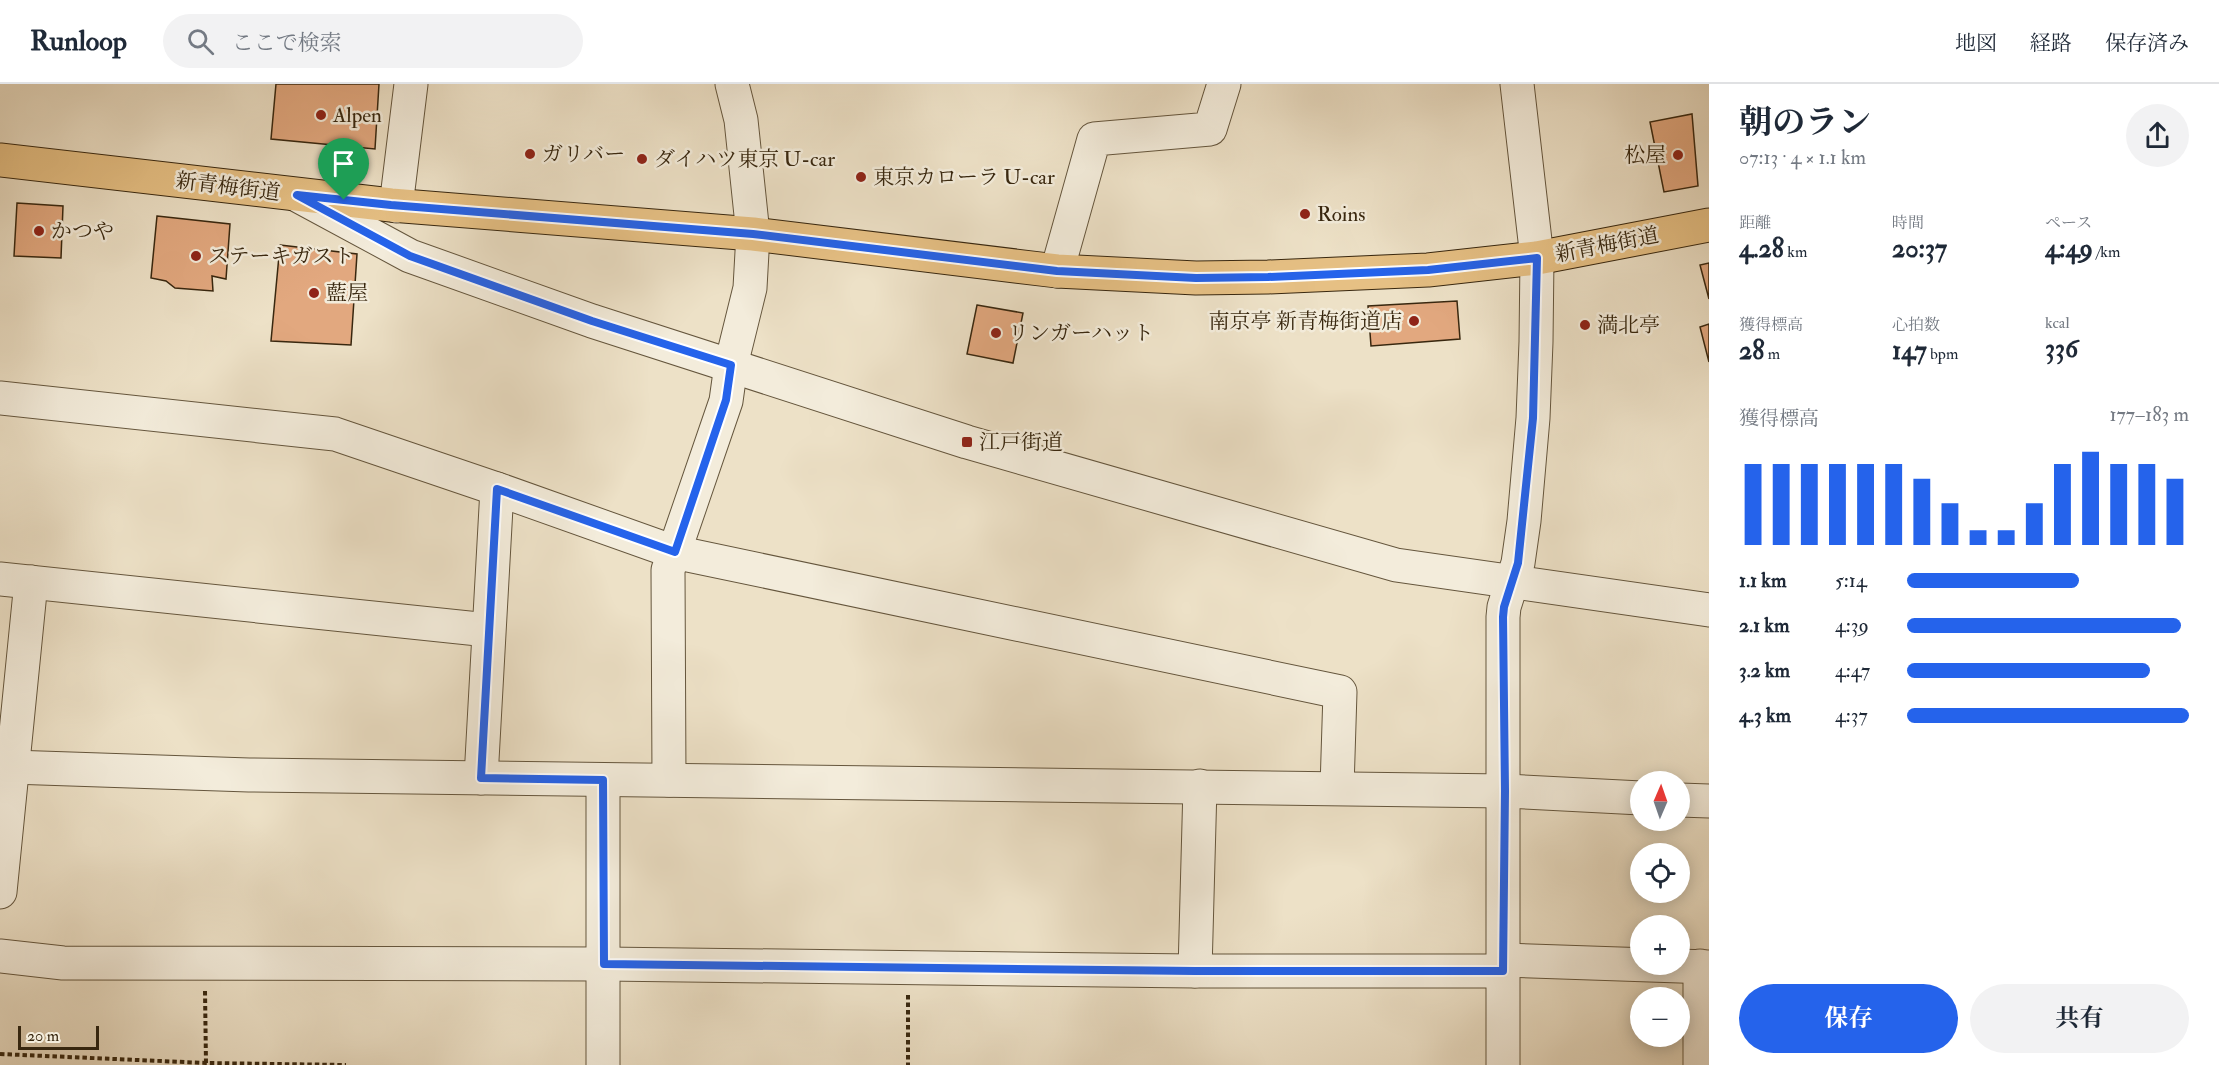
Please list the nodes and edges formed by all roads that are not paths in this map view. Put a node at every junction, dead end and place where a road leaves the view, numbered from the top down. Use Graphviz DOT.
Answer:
graph roads {
  1 [pos="411,84"];
  2 [pos="732,84"];
  3 [pos="1224,84"];
  4 [pos="1517,84"];
  5 [pos="0,160"];
  6 [pos="297,195"];
  7 [pos="396,206"];
  8 [pos="1709,225"];
  9 [pos="753,234"];
  10 [pos="1537,258"];
  11 [pos="1057,271"];
  12 [pos="731,365"];
  13 [pos="0,398"];
  14 [pos="497,489"];
  15 [pos="675,552"];
  16 [pos="16,581"];
  17 [pos="1512,583"];
  18 [pos="1709,610"];
  19 [pos="488,630"];
  20 [pos="11,767"];
  21 [pos="481,778"];
  22 [pos="603,780"];
  23 [pos="669,780"];
  24 [pos="1200,786"];
  25 [pos="1337,788"];
  26 [pos="1505,791"];
  27 [pos="1630,797"];
  28 [pos="1690,800"];
  29 [pos="1709,801"];
  30 [pos="0,892"];
  31 [pos="0,956"];
  32 [pos="604,964"];
  33 [pos="1503,966"];
  34 [pos="1705,966"];
  35 [pos="1195,971"];
  36 [pos="603,1065"];
  37 [pos="1503,1065"];
  38 [pos="1700,1065"];
  1 -- 7 [label="street"];
  2 -- 9 [label="street"];
  3 -- 11 [label="street"];
  4 -- 10 [label="street"];
  5 -- 6 [label="main road, 新青梅街道"];
  6 -- 7 [label="main road, 新青梅街道"];
  6 -- 12 [label="street"];
  7 -- 9 [label="main road, 新青梅街道"];
  8 -- 10 [label="main road, 新青梅街道"];
  9 -- 11 [label="main road, 新青梅街道"];
  9 -- 12 [label="street"];
  10 -- 11 [label="main road, 新青梅街道"];
  10 -- 17 [label="street"];
  12 -- 15 [label="street"];
  12 -- 17 [label="street"];
  13 -- 14 [label="street"];
  14 -- 15 [label="street"];
  14 -- 19 [label="street"];
  15 -- 23 [label="street"];
  15 -- 25 [label="street"];
  16 -- 19 [label="street"];
  16 -- 20 [label="street"];
  17 -- 18 [label="street"];
  17 -- 26 [label="street"];
  19 -- 21 [label="street"];
  20 -- 21 [label="street"];
  20 -- 30 [label="street"];
  21 -- 22 [label="street"];
  22 -- 23 [label="street"];
  22 -- 32 [label="street"];
  23 -- 24 [label="street"];
  24 -- 25 [label="street"];
  24 -- 35 [label="street"];
  25 -- 26 [label="street"];
  26 -- 27 [label="street"];
  26 -- 33 [label="street"];
  28 -- 29 [label="street"];
  31 -- 32 [label="street"];
  32 -- 35 [label="street"];
  32 -- 36 [label="street"];
  33 -- 34 [label="street"];
  33 -- 35 [label="street"];
  33 -- 37 [label="street"];
  34 -- 38 [label="street"];
}
